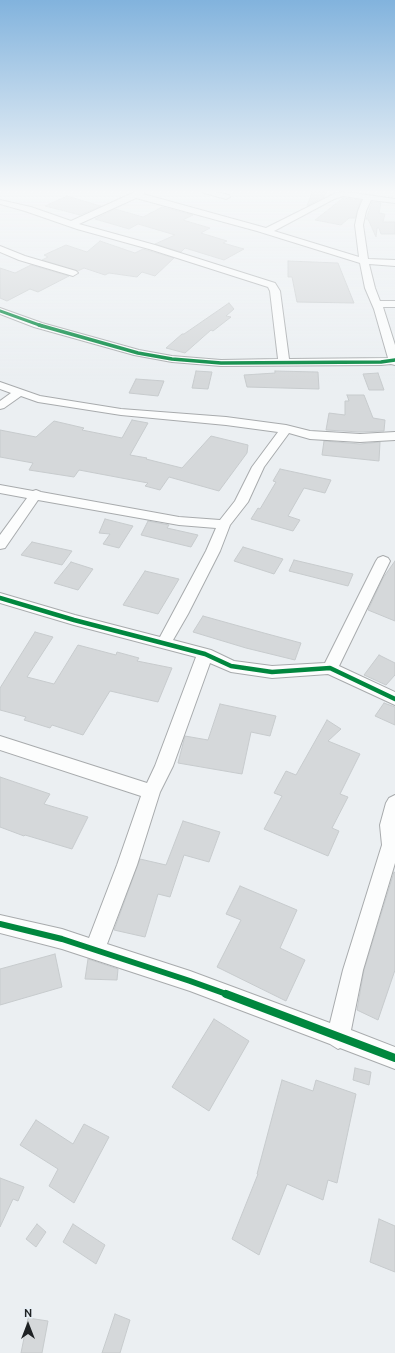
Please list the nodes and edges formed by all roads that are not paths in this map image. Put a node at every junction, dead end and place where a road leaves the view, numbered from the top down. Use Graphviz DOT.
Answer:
graph roads {
  1 [pos="15,255"];
  2 [pos="178,255"];
  3 [pos="345,255"];
  4 [pos="363,255"];
  5 [pos="364,261"];
  6 [pos="395,263"];
  7 [pos="73,273"];
  8 [pos="376,304"];
  9 [pos="395,304"];
  10 [pos="0,311"];
  11 [pos="395,361"];
  12 [pos="284,362"];
  13 [pos="0,385"];
  14 [pos="18,393"];
  15 [pos="0,406"];
  16 [pos="286,429"];
  17 [pos="395,436"];
  18 [pos="0,489"];
  19 [pos="36,494"];
  20 [pos="224,524"];
  21 [pos="0,545"];
  22 [pos="383,561"];
  23 [pos="0,598"];
  24 [pos="164,643"];
  25 [pos="205,654"];
  26 [pos="330,668"];
  27 [pos="395,698"];
  28 [pos="0,743"];
  29 [pos="151,792"];
  30 [pos="395,803"];
  31 [pos="393,846"];
  32 [pos="0,924"];
  33 [pos="95,949"];
  34 [pos="338,1038"];
  35 [pos="395,1058"];
  1 -- 7 [label="street"];
  2 -- 12 [label="street"];
  3 -- 5 [label="street"];
  4 -- 5 [label="street"];
  5 -- 6 [label="street"];
  5 -- 8 [label="street"];
  8 -- 9 [label="street"];
  8 -- 11 [label="street"];
  10 -- 12 [label="street"];
  11 -- 12 [label="street"];
  13 -- 14 [label="street"];
  14 -- 15 [label="street"];
  14 -- 16 [label="street"];
  16 -- 17 [label="street"];
  16 -- 20 [label="street"];
  18 -- 19 [label="street"];
  19 -- 20 [label="street"];
  19 -- 21 [label="street"];
  20 -- 24 [label="street"];
  22 -- 26 [label="street"];
  23 -- 24 [label="street"];
  24 -- 25 [label="street"];
  25 -- 26 [label="street"];
  25 -- 29 [label="street"];
  26 -- 27 [label="street"];
  28 -- 29 [label="street"];
  29 -- 33 [label="street"];
  30 -- 31 [label="street"];
  31 -- 34 [label="street"];
  32 -- 33 [label="street"];
  33 -- 34 [label="street"];
  34 -- 35 [label="street"];
}
